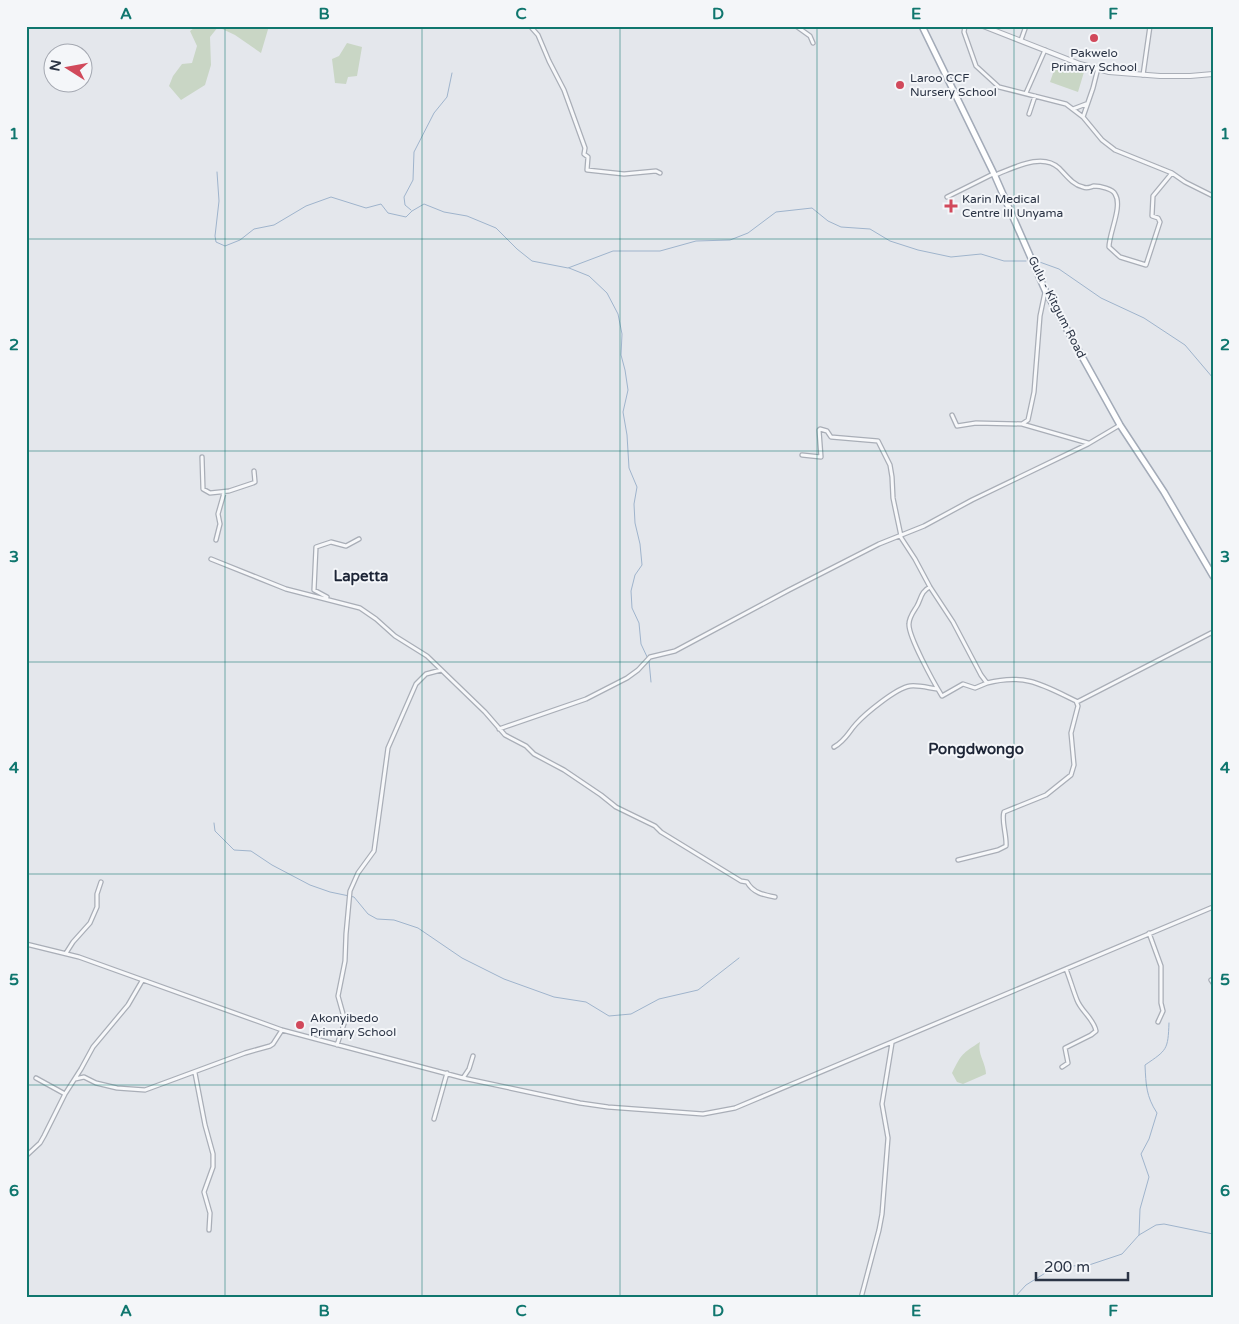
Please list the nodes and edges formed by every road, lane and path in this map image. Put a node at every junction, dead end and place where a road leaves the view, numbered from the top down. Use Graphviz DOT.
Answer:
graph roads {
  1 [pos="530,26"];
  2 [pos="796,26"];
  3 [pos="922,26"];
  4 [pos="965,26"];
  5 [pos="983,26"];
  6 [pos="1026,26"];
  7 [pos="1150,26"];
  8 [pos="1021,40"];
  9 [pos="813,44"];
  10 [pos="1045,50"];
  11 [pos="1098,68"];
  12 [pos="1213,74"];
  13 [pos="1143,75"];
  14 [pos="1026,93"];
  15 [pos="1035,96"];
  16 [pos="1086,104"];
  17 [pos="1073,109"];
  18 [pos="1029,114"];
  19 [pos="1083,117"];
  20 [pos="660,172"];
  21 [pos="1172,173"];
  22 [pos="994,174"];
  23 [pos="1213,196"];
  24 [pos="947,197"];
  25 [pos="1045,290"];
  26 [pos="952,415"];
  27 [pos="1022,424"];
  28 [pos="1120,425"];
  29 [pos="1088,444"];
  30 [pos="802,456"];
  31 [pos="202,457"];
  32 [pos="254,471"];
  33 [pos="224,492"];
  34 [pos="901,536"];
  35 [pos="359,538"];
  36 [pos="216,540"];
  37 [pos="211,558"];
  38 [pos="1213,576"];
  39 [pos="930,587"];
  40 [pos="329,599"];
  41 [pos="1213,632"];
  42 [pos="441,670"];
  43 [pos="988,683"];
  44 [pos="938,689"];
  45 [pos="1077,702"];
  46 [pos="499,729"];
  47 [pos="834,747"];
  48 [pos="958,860"];
  49 [pos="101,882"];
  50 [pos="775,897"];
  51 [pos="1213,907"];
  52 [pos="1149,933"];
  53 [pos="26,944"];
  54 [pos="66,953"];
  55 [pos="1066,969"];
  56 [pos="142,981"];
  57 [pos="1158,1022"];
  58 [pos="282,1030"];
  59 [pos="892,1043"];
  60 [pos="337,1045"];
  61 [pos="473,1056"];
  62 [pos="1062,1067"];
  63 [pos="81,1069"];
  64 [pos="195,1073"];
  65 [pos="447,1073"];
  66 [pos="82,1077"];
  67 [pos="36,1078"];
  68 [pos="463,1078"];
  69 [pos="75,1079"];
  70 [pos="65,1094"];
  71 [pos="434,1119"];
  72 [pos="26,1156"];
  73 [pos="209,1230"];
  74 [pos="861,1298"];
  1 -- 20 [label="street"];
  2 -- 9 [label="street"];
  3 -- 22 [label="main road, Gulu - Kitgum Road"];
  4 -- 14 [label="street"];
  5 -- 8 [label="street"];
  6 -- 8 [label="street"];
  7 -- 13 [label="street"];
  8 -- 10 [label="street"];
  10 -- 11 [label="street"];
  10 -- 14 [label="street"];
  11 -- 13 [label="street"];
  11 -- 16 [label="street"];
  12 -- 13 [label="street"];
  14 -- 15 [label="street"];
  15 -- 17 [label="street"];
  15 -- 18 [label="street"];
  16 -- 17 [label="street"];
  16 -- 19 [label="street"];
  17 -- 19 [label="street"];
  19 -- 21 [label="street"];
  21 -- 22 [label="street"];
  21 -- 23 [label="street"];
  22 -- 24 [label="street"];
  22 -- 25 [label="main road, Gulu - Kitgum Road"];
  25 -- 27 [label="street"];
  25 -- 28 [label="main road, Gulu - Kitgum Road"];
  26 -- 27 [label="street"];
  27 -- 29 [label="street"];
  28 -- 29 [label="street"];
  28 -- 38 [label="main road, Gulu - Kitgum Road"];
  29 -- 34 [label="street"];
  30 -- 34 [label="street"];
  31 -- 33 [label="street"];
  32 -- 33 [label="street"];
  33 -- 36 [label="street"];
  34 -- 39 [label="street"];
  34 -- 46 [label="street"];
  35 -- 40 [label="street"];
  37 -- 40 [label="street"];
  39 -- 43 [label="street"];
  39 -- 44 [label="street"];
  40 -- 42 [label="street"];
  41 -- 45 [label="street"];
  42 -- 46 [label="street"];
  42 -- 60 [label="street"];
  43 -- 44 [label="street"];
  43 -- 45 [label="street"];
  44 -- 47 [label="street"];
  45 -- 48 [label="street"];
  46 -- 50 [label="street"];
  49 -- 54 [label="street"];
  51 -- 52 [label="street"];
  52 -- 55 [label="street"];
  52 -- 57 [label="street"];
  53 -- 54 [label="street"];
  54 -- 56 [label="street"];
  55 -- 59 [label="street"];
  55 -- 62 [label="street"];
  56 -- 58 [label="street"];
  56 -- 63 [label="street"];
  58 -- 60 [label="street"];
  58 -- 64 [label="street"];
  59 -- 68 [label="street"];
  59 -- 74 [label="street"];
  60 -- 65 [label="street"];
  61 -- 68 [label="street"];
  63 -- 66 [label="street"];
  63 -- 69 [label="street"];
  64 -- 66 [label="street"];
  64 -- 73 [label="street"];
  65 -- 68 [label="street"];
  65 -- 71 [label="street"];
  66 -- 69 [label="street"];
  67 -- 70 [label="street"];
  69 -- 70 [label="street"];
  70 -- 72 [label="street"];
}
